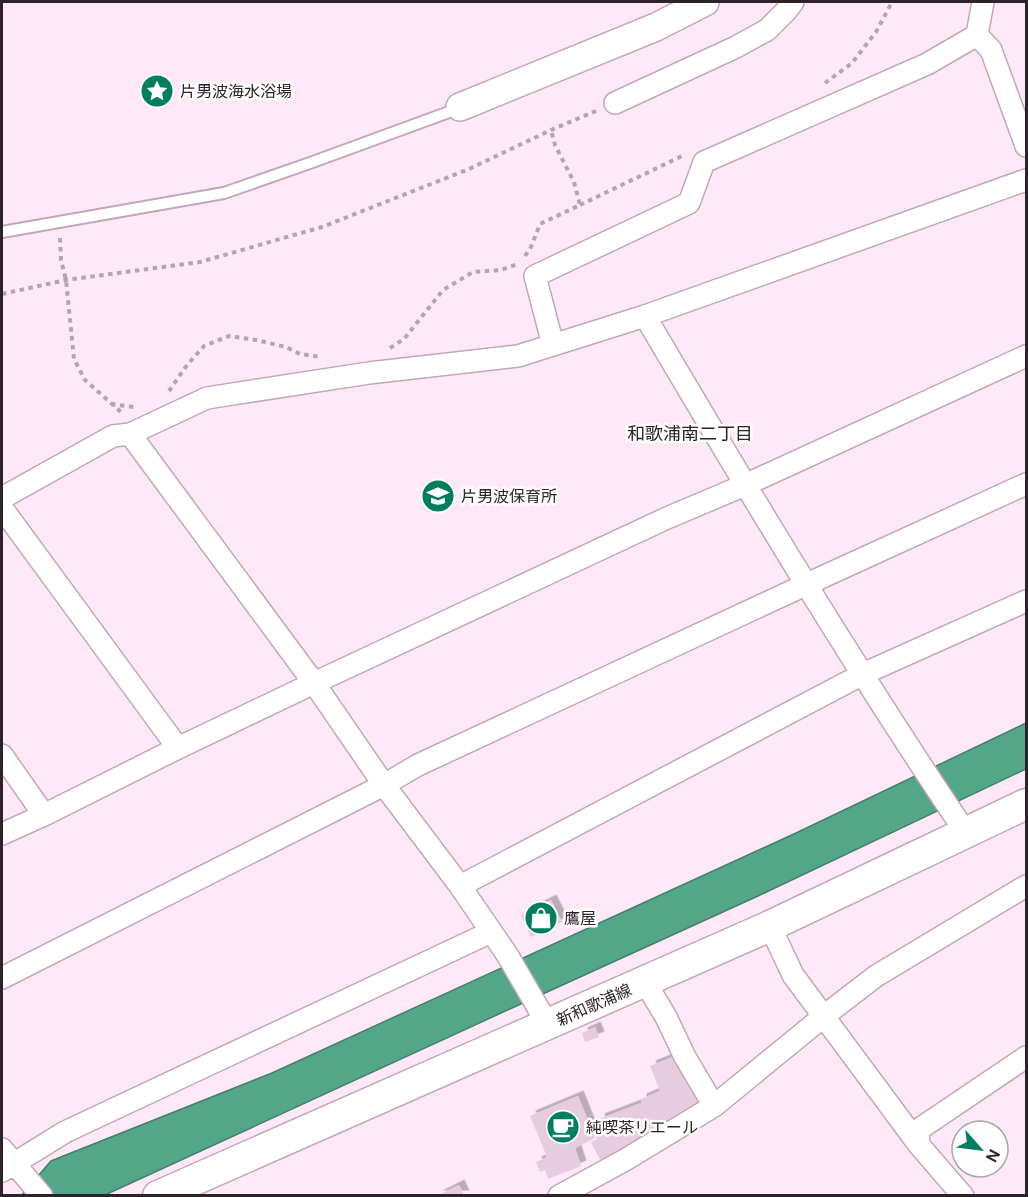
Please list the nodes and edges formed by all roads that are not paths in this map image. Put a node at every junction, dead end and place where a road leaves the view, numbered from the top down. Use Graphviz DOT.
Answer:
graph roads {
  1 [pos="705,2"];
  2 [pos="793,2"];
  3 [pos="983,2"];
  4 [pos="977,35"];
  5 [pos="615,103"];
  6 [pos="460,107"];
  7 [pos="1026,146"];
  8 [pos="1026,180"];
  9 [pos="2,232"];
  10 [pos="645,316"];
  11 [pos="553,345"];
  12 [pos="1026,356"];
  13 [pos="133,432"];
  14 [pos="1026,484"];
  15 [pos="744,485"];
  16 [pos="2,498"];
  17 [pos="2,508"];
  18 [pos="805,585"];
  19 [pos="1026,601"];
  20 [pos="863,674"];
  21 [pos="314,683"];
  22 [pos="178,748"];
  23 [pos="2,755"];
  24 [pos="384,785"];
  25 [pos="1026,804"];
  26 [pos="44,815"];
  27 [pos="960,824"];
  28 [pos="2,834"];
  29 [pos="460,886"];
  30 [pos="1026,886"];
  31 [pos="770,926"];
  32 [pos="491,932"];
  33 [pos="2,978"];
  34 [pos="645,982"];
  35 [pos="541,1013"];
  36 [pos="824,1016"];
  37 [pos="1026,1058"];
  38 [pos="714,1106"];
  39 [pos="919,1145"];
  40 [pos="10,1164"];
  41 [pos="42,1196"];
  42 [pos="158,1196"];
  43 [pos="559,1196"];
  44 [pos="963,1196"];
  1 -- 6 [label="street"];
  2 -- 5 [label="street"];
  3 -- 4 [label="street"];
  4 -- 7 [label="street"];
  4 -- 11 [label="street"];
  6 -- 9 [label="lane"];
  8 -- 10 [label="street"];
  10 -- 11 [label="street"];
  10 -- 15 [label="street"];
  11 -- 13 [label="street"];
  12 -- 15 [label="street"];
  13 -- 16 [label="street"];
  13 -- 21 [label="street"];
  14 -- 18 [label="street"];
  15 -- 18 [label="street"];
  15 -- 21 [label="street"];
  17 -- 22 [label="street"];
  18 -- 20 [label="street"];
  18 -- 24 [label="street"];
  19 -- 20 [label="street"];
  20 -- 27 [label="street"];
  20 -- 29 [label="street"];
  21 -- 22 [label="street"];
  21 -- 24 [label="street"];
  22 -- 26 [label="street"];
  23 -- 26 [label="street"];
  24 -- 29 [label="street"];
  24 -- 33 [label="street"];
  25 -- 27 [label="main road, 新和歌浦線"];
  26 -- 28 [label="street"];
  27 -- 31 [label="main road, 新和歌浦線"];
  29 -- 32 [label="street"];
  30 -- 36 [label="street"];
  31 -- 34 [label="main road, 新和歌浦線"];
  31 -- 36 [label="street"];
  32 -- 35 [label="street"];
  32 -- 40 [label="street"];
  34 -- 35 [label="main road, 新和歌浦線"];
  34 -- 38 [label="street"];
  35 -- 42 [label="main road, 新和歌浦線"];
  36 -- 38 [label="street"];
  36 -- 39 [label="street"];
  37 -- 39 [label="street"];
  38 -- 43 [label="street"];
  39 -- 44 [label="street"];
  40 -- 41 [label="street"];
}
